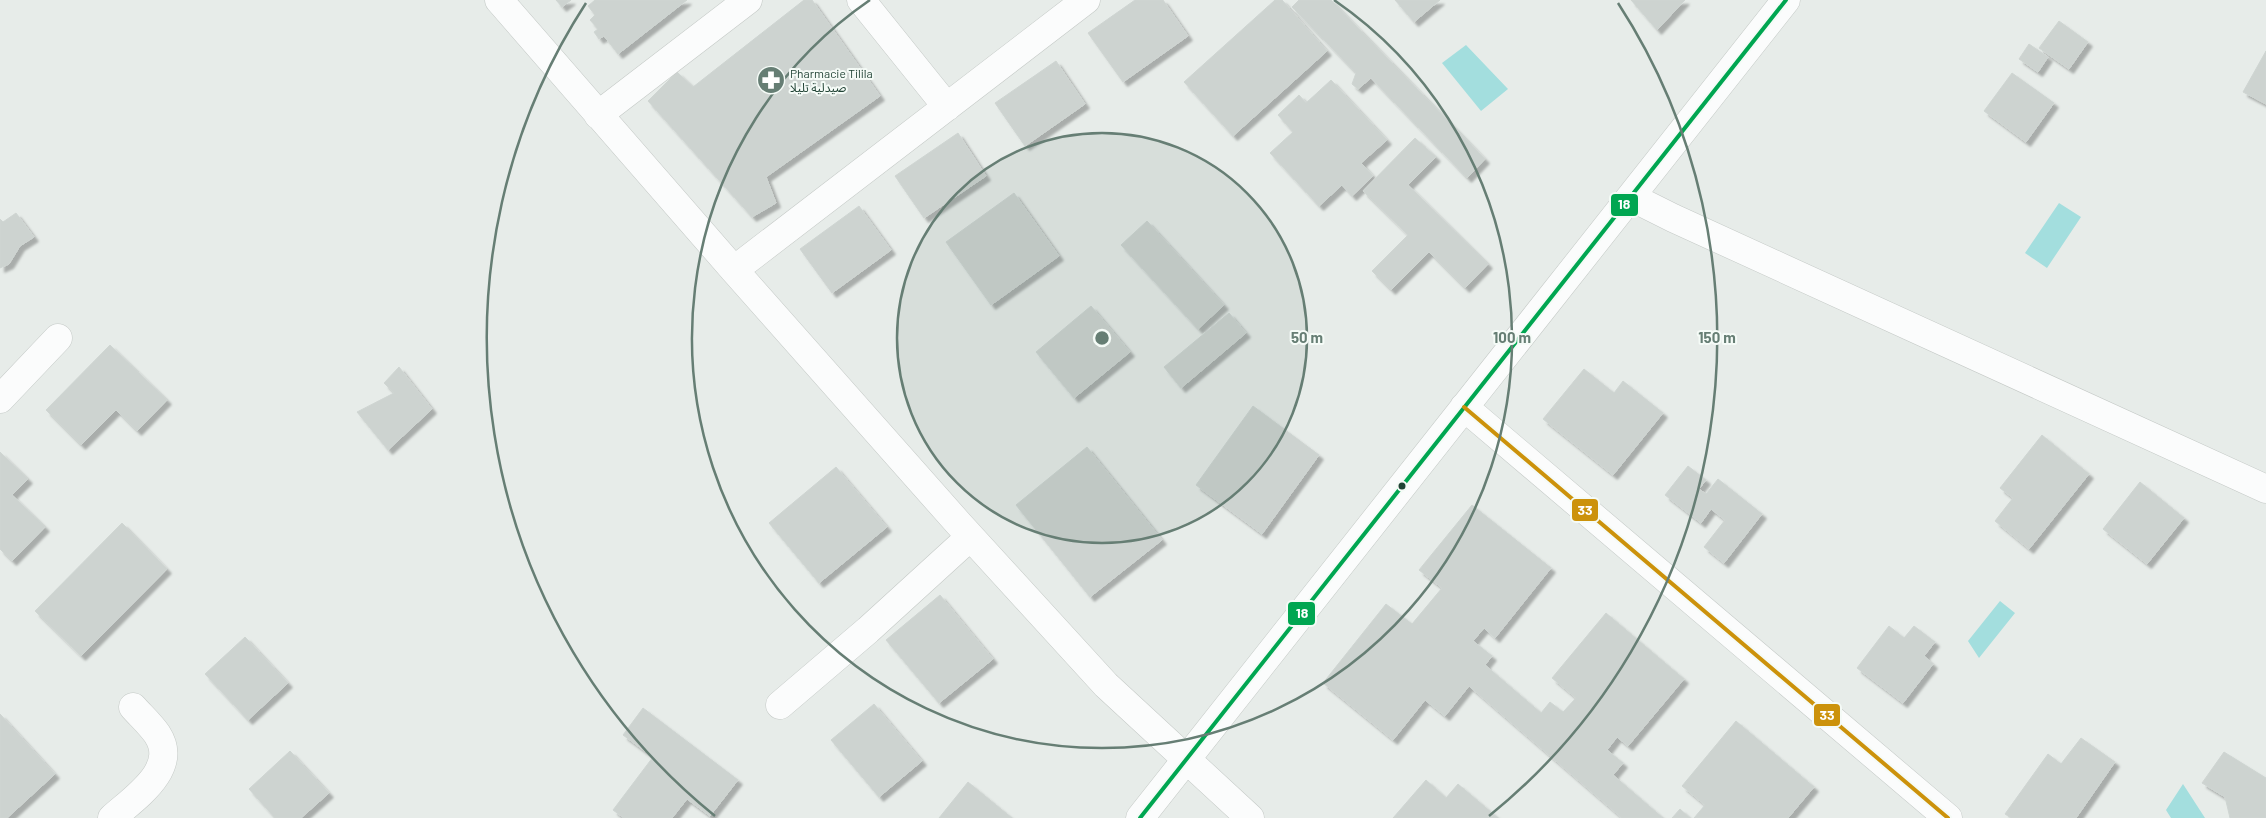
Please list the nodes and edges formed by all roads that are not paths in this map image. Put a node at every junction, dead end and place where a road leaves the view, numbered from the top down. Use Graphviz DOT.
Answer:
graph roads {
  1 [pos="499,0"];
  2 [pos="748,0"];
  3 [pos="861,0"];
  4 [pos="1086,0"];
  5 [pos="1786,0"];
  6 [pos="948,107"];
  7 [pos="598,114"];
  8 [pos="1631,196"];
  9 [pos="734,270"];
  10 [pos="58,338"];
  11 [pos="0,399"];
  12 [pos="1464,407"];
  13 [pos="2266,489"];
  14 [pos="970,536"];
  15 [pos="780,705"];
  16 [pos="133,707"];
  17 [pos="1186,760"];
  18 [pos="112,818"];
  19 [pos="1140,818"];
  20 [pos="1250,818"];
  21 [pos="1948,818"];
  1 -- 7 [label="street"];
  2 -- 7 [label="street"];
  3 -- 6 [label="street"];
  4 -- 6 [label="street"];
  5 -- 8 [label="street"];
  6 -- 9 [label="street"];
  7 -- 9 [label="street"];
  8 -- 12 [label="street"];
  8 -- 13 [label="street"];
  9 -- 14 [label="street"];
  10 -- 11 [label="street"];
  12 -- 17 [label="street"];
  12 -- 21 [label="street"];
  14 -- 15 [label="street"];
  14 -- 17 [label="street"];
  16 -- 18 [label="street"];
  17 -- 19 [label="street"];
  17 -- 20 [label="street"];
}
